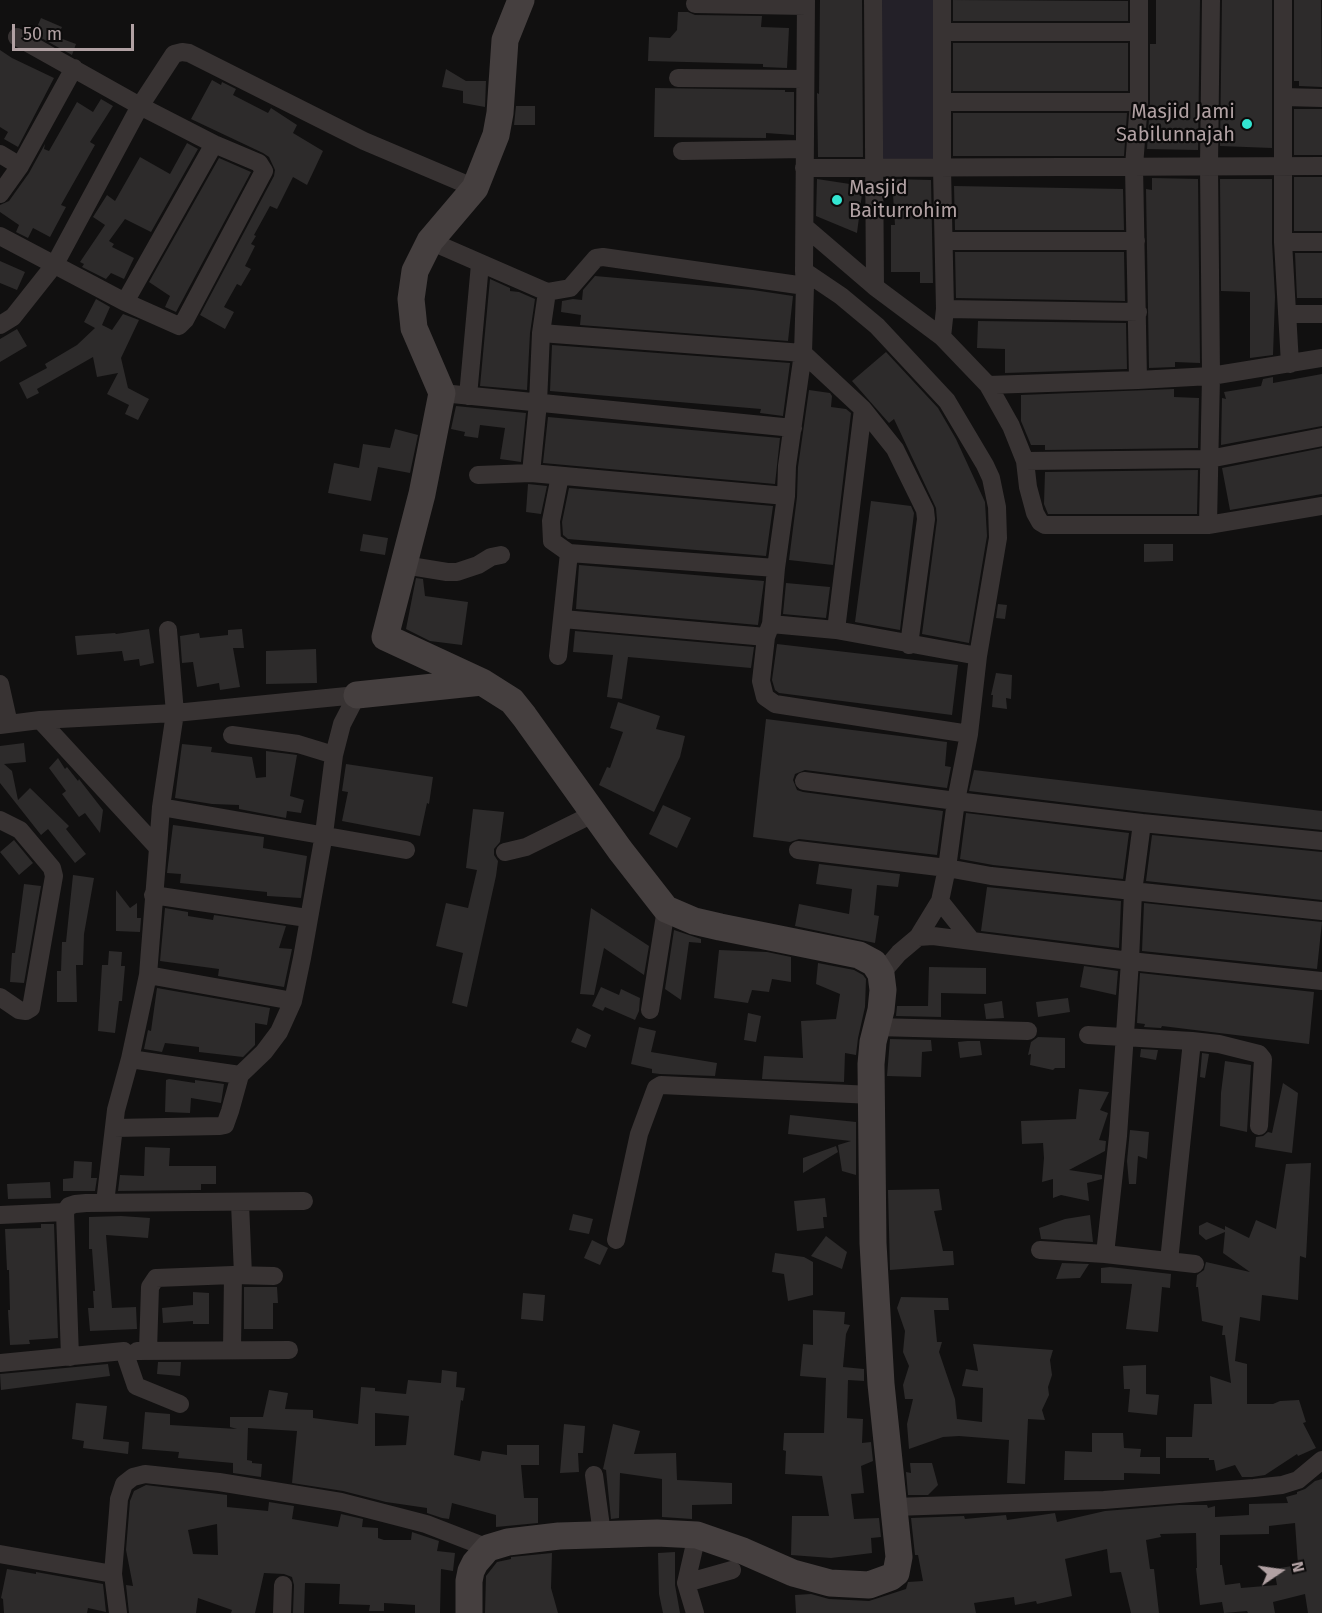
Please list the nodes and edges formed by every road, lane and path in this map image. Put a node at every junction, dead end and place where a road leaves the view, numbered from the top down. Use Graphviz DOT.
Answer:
graph roads {
  1 [pos="521,0"];
  2 [pos="873,0"];
  3 [pos="942,0"];
  4 [pos="1139,0"];
  5 [pos="1211,0"];
  6 [pos="1283,0"];
  7 [pos="806,3"];
  8 [pos="695,4"];
  9 [pos="942,32"];
  10 [pos="1138,32"];
  11 [pos="17,38"];
  12 [pos="74,68"];
  13 [pos="678,78"];
  14 [pos="805,79"];
  15 [pos="1283,97"];
  16 [pos="1322,98"];
  17 [pos="943,102"];
  18 [pos="1139,102"];
  19 [pos="140,106"];
  20 [pos="214,144"];
  21 [pos="804,149"];
  22 [pos="682,151"];
  23 [pos="0,154"];
  24 [pos="20,166"];
  25 [pos="1134,166"];
  26 [pos="1209,166"];
  27 [pos="1283,166"];
  28 [pos="1322,166"];
  29 [pos="804,168"];
  30 [pos="873,168"];
  31 [pos="942,168"];
  32 [pos="479,178"];
  33 [pos="0,194"];
  34 [pos="805,230"];
  35 [pos="0,236"];
  36 [pos="945,241"];
  37 [pos="1137,241"];
  38 [pos="430,242"];
  39 [pos="1284,242"];
  40 [pos="1322,242"];
  41 [pos="55,264"];
  42 [pos="480,264"];
  43 [pos="805,272"];
  44 [pos="875,286"];
  45 [pos="547,292"];
  46 [pos="126,302"];
  47 [pos="945,309"];
  48 [pos="1138,312"];
  49 [pos="1287,314"];
  50 [pos="1322,314"];
  51 [pos="0,325"];
  52 [pos="542,333"];
  53 [pos="942,337"];
  54 [pos="802,352"];
  55 [pos="1322,358"];
  56 [pos="1290,364"];
  57 [pos="1211,376"];
  58 [pos="1138,381"];
  59 [pos="988,385"];
  60 [pos="455,394"];
  61 [pos="538,404"];
  62 [pos="863,409"];
  63 [pos="793,428"];
  64 [pos="1322,437"];
  65 [pos="1209,459"];
  66 [pos="1025,461"];
  67 [pos="531,473"];
  68 [pos="478,475"];
  69 [pos="560,476"];
  70 [pos="786,496"];
  71 [pos="1322,506"];
  72 [pos="1208,525"];
  73 [pos="569,553"];
  74 [pos="501,555"];
  75 [pos="404,564"];
  76 [pos="776,568"];
  77 [pos="563,619"];
  78 [pos="168,630"];
  79 [pos="836,630"];
  80 [pos="768,631"];
  81 [pos="909,645"];
  82 [pos="558,656"];
  83 [pos="978,656"];
  84 [pos="482,682"];
  85 [pos="0,684"];
  86 [pos="357,695"];
  87 [pos="176,713"];
  88 [pos="40,720"];
  89 [pos="4,724"];
  90 [pos="969,734"];
  91 [pos="232,735"];
  92 [pos="334,754"];
  93 [pos="804,781"];
  94 [pos="956,801"];
  95 [pos="161,807"];
  96 [pos="595,813"];
  97 [pos="0,820"];
  98 [pos="1142,823"];
  99 [pos="324,834"];
  100 [pos="1322,841"];
  101 [pos="158,848"];
  102 [pos="406,850"];
  103 [pos="798,850"];
  104 [pos="505,852"];
  105 [pos="947,868"];
  106 [pos="1133,891"];
  107 [pos="153,895"];
  108 [pos="940,901"];
  109 [pos="666,909"];
  110 [pos="1322,911"];
  111 [pos="307,918"];
  112 [pos="918,937"];
  113 [pos="972,941"];
  114 [pos="1130,960"];
  115 [pos="881,974"];
  116 [pos="148,975"];
  117 [pos="1322,981"];
  118 [pos="0,997"];
  119 [pos="293,1001"];
  120 [pos="650,1010"];
  121 [pos="876,1027"];
  122 [pos="1028,1031"];
  123 [pos="1088,1035"];
  124 [pos="1125,1036"];
  125 [pos="1192,1041"];
  126 [pos="130,1059"];
  127 [pos="240,1075"];
  128 [pos="872,1095"];
  129 [pos="1259,1126"];
  130 [pos="114,1128"];
  131 [pos="304,1201"];
  132 [pos="105,1203"];
  133 [pos="240,1203"];
  134 [pos="65,1212"];
  135 [pos="0,1215"];
  136 [pos="616,1240"];
  137 [pos="1040,1250"];
  138 [pos="1105,1254"];
  139 [pos="1169,1261"];
  140 [pos="1195,1264"];
  141 [pos="238,1275"];
  142 [pos="274,1276"];
  143 [pos="232,1349"];
  144 [pos="289,1350"];
  145 [pos="124,1351"];
  146 [pos="148,1351"];
  147 [pos="70,1357"];
  148 [pos="0,1363"];
  149 [pos="180,1404"];
  150 [pos="1322,1461"];
  151 [pos="594,1475"];
  152 [pos="894,1507"];
  153 [pos="602,1534"];
  154 [pos="697,1535"];
  155 [pos="488,1548"];
  156 [pos="0,1554"];
  157 [pos="732,1570"];
  158 [pos="113,1574"];
  159 [pos="686,1583"];
  160 [pos="284,1585"];
  161 [pos="118,1613"];
  162 [pos="282,1613"];
  163 [pos="469,1613"];
  164 [pos="694,1613"];
  1 -- 32 [label="street"];
  2 -- 30 [label="street"];
  3 -- 9 [label="street"];
  4 -- 10 [label="street"];
  5 -- 26 [label="street"];
  6 -- 15 [label="street"];
  7 -- 8 [label="street"];
  7 -- 14 [label="street"];
  9 -- 10 [label="street"];
  9 -- 17 [label="street"];
  10 -- 18 [label="street"];
  11 -- 12 [label="street"];
  12 -- 19 [label="street"];
  12 -- 24 [label="street"];
  13 -- 14 [label="street"];
  14 -- 21 [label="street"];
  15 -- 16 [label="street"];
  15 -- 27 [label="street"];
  17 -- 18 [label="street"];
  17 -- 31 [label="street"];
  18 -- 25 [label="street"];
  19 -- 20 [label="street"];
  19 -- 32 [label="street"];
  19 -- 41 [label="street"];
  20 -- 46 [label="street"];
  20 -- 46 [label="street"];
  21 -- 22 [label="street"];
  21 -- 29 [label="street"];
  23 -- 24 [label="street"];
  24 -- 33 [label="street"];
  25 -- 26 [label="street"];
  25 -- 31 [label="street"];
  25 -- 37 [label="street"];
  26 -- 27 [label="street"];
  26 -- 57 [label="street"];
  27 -- 28 [label="street"];
  27 -- 39 [label="street"];
  29 -- 30 [label="street"];
  29 -- 34 [label="street"];
  30 -- 31 [label="street"];
  30 -- 44 [label="street"];
  31 -- 36 [label="street"];
  32 -- 38 [label="street"];
  34 -- 43 [label="street"];
  34 -- 44 [label="street"];
  35 -- 41 [label="street"];
  36 -- 37 [label="street"];
  36 -- 47 [label="street"];
  37 -- 48 [label="street"];
  38 -- 42 [label="street"];
  38 -- 60 [label="street"];
  39 -- 40 [label="street"];
  39 -- 49 [label="street"];
  41 -- 46 [label="street"];
  41 -- 51 [label="street"];
  42 -- 45 [label="street"];
  42 -- 60 [label="street"];
  43 -- 45 [label="street"];
  43 -- 54 [label="street"];
  43 -- 83 [label="street"];
  44 -- 53 [label="street"];
  45 -- 52 [label="street"];
  47 -- 48 [label="street"];
  47 -- 53 [label="street"];
  48 -- 58 [label="street"];
  49 -- 50 [label="street"];
  49 -- 56 [label="street"];
  52 -- 54 [label="street"];
  52 -- 61 [label="street"];
  53 -- 59 [label="street"];
  54 -- 62 [label="street"];
  54 -- 63 [label="street"];
  55 -- 56 [label="street"];
  56 -- 57 [label="street"];
  57 -- 58 [label="street"];
  57 -- 65 [label="street"];
  58 -- 59 [label="street"];
  59 -- 66 [label="street"];
  60 -- 61 [label="street"];
  60 -- 75 [label="street"];
  61 -- 63 [label="street"];
  61 -- 67 [label="street"];
  62 -- 79 [label="street"];
  62 -- 81 [label="street"];
  63 -- 70 [label="street"];
  64 -- 65 [label="street"];
  65 -- 66 [label="street"];
  65 -- 72 [label="street"];
  66 -- 72 [label="street"];
  67 -- 68 [label="street"];
  67 -- 69 [label="street"];
  69 -- 70 [label="street"];
  69 -- 73 [label="street"];
  70 -- 76 [label="street"];
  71 -- 72 [label="street"];
  73 -- 76 [label="street"];
  73 -- 77 [label="street"];
  74 -- 75 [label="street"];
  75 -- 84 [label="street"];
  76 -- 80 [label="street"];
  77 -- 80 [label="street"];
  77 -- 82 [label="street"];
  78 -- 87 [label="street"];
  79 -- 80 [label="street"];
  79 -- 81 [label="street"];
  80 -- 90 [label="street"];
  81 -- 83 [label="street"];
  83 -- 90 [label="street"];
  84 -- 86 [label="street"];
  84 -- 96 [label="street"];
  85 -- 89 [label="street"];
  86 -- 87 [label="street"];
  86 -- 92 [label="street"];
  87 -- 88 [label="street"];
  87 -- 95 [label="street"];
  88 -- 89 [label="street"];
  88 -- 101 [label="street"];
  90 -- 94 [label="street"];
  91 -- 92 [label="street"];
  92 -- 99 [label="street"];
  93 -- 94 [label="street"];
  94 -- 98 [label="street"];
  94 -- 105 [label="street"];
  95 -- 99 [label="street"];
  95 -- 101 [label="street"];
  96 -- 104 [label="street"];
  96 -- 109 [label="street"];
  97 -- 118 [label="street"];
  98 -- 100 [label="street"];
  98 -- 106 [label="street"];
  99 -- 102 [label="street"];
  99 -- 111 [label="street"];
  101 -- 107 [label="street"];
  103 -- 105 [label="street"];
  105 -- 106 [label="street"];
  105 -- 108 [label="street"];
  106 -- 110 [label="street"];
  106 -- 114 [label="street"];
  107 -- 111 [label="street"];
  107 -- 116 [label="street"];
  108 -- 112 [label="street"];
  108 -- 113 [label="street"];
  109 -- 115 [label="street"];
  109 -- 120 [label="street"];
  111 -- 119 [label="street"];
  112 -- 113 [label="street"];
  112 -- 115 [label="street"];
  113 -- 114 [label="street"];
  114 -- 117 [label="street"];
  114 -- 124 [label="street"];
  115 -- 121 [label="street"];
  116 -- 119 [label="street"];
  116 -- 126 [label="street"];
  119 -- 127 [label="street"];
  121 -- 122 [label="street"];
  121 -- 128 [label="street"];
  123 -- 124 [label="street"];
  124 -- 125 [label="street"];
  124 -- 138 [label="street"];
  125 -- 129 [label="street"];
  125 -- 139 [label="street"];
  126 -- 127 [label="street"];
  126 -- 130 [label="street"];
  127 -- 130 [label="street"];
  128 -- 136 [label="street"];
  128 -- 152 [label="street"];
  130 -- 132 [label="street"];
  131 -- 133 [label="street"];
  132 -- 133 [label="street"];
  132 -- 134 [label="street"];
  133 -- 141 [label="street"];
  134 -- 135 [label="street"];
  134 -- 147 [label="street"];
  137 -- 138 [label="street"];
  138 -- 139 [label="street"];
  139 -- 140 [label="street"];
  141 -- 142 [label="street"];
  141 -- 143 [label="street"];
  141 -- 146 [label="street"];
  143 -- 144 [label="street"];
  143 -- 146 [label="street"];
  145 -- 146 [label="street"];
  145 -- 147 [label="street"];
  145 -- 149 [label="street"];
  147 -- 148 [label="street"];
  150 -- 152 [label="street"];
  151 -- 153 [label="street"];
  152 -- 154 [label="street"];
  153 -- 154 [label="street"];
  153 -- 155 [label="street"];
  154 -- 159 [label="street"];
  155 -- 158 [label="street"];
  155 -- 163 [label="street"];
  156 -- 158 [label="street"];
  157 -- 159 [label="street"];
  158 -- 161 [label="street"];
  159 -- 164 [label="street"];
  160 -- 162 [label="street"];
}
